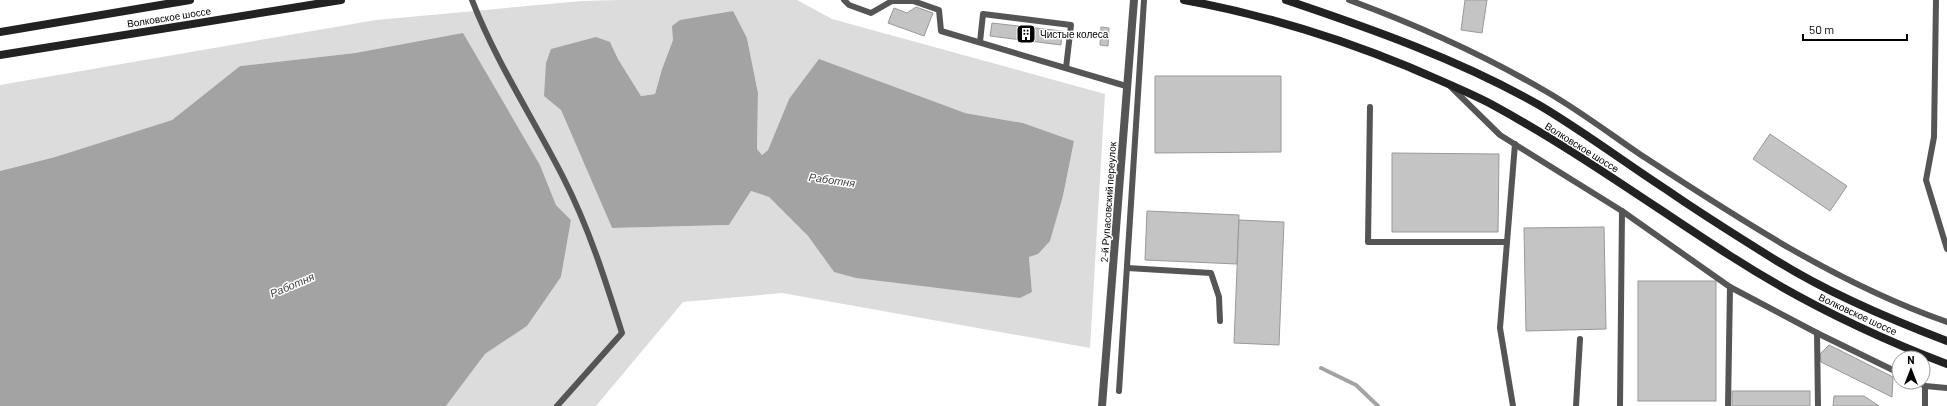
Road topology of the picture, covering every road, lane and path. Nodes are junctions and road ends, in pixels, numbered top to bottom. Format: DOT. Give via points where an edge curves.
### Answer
graph roads {
  1 [pos="190,0"];
  2 [pos="341,0"];
  3 [pos="472,0"];
  4 [pos="844,0"];
  5 [pos="1134,0"];
  6 [pos="1144,0"];
  7 [pos="1184,0"];
  8 [pos="1286,0"];
  9 [pos="1349,0"];
  10 [pos="1936,0"];
  11 [pos="0,32"];
  12 [pos="980,42"];
  13 [pos="0,55"];
  14 [pos="1066,68"];
  15 [pos="1446,83"];
  16 [pos="1126,86"];
  17 [pos="1370,107"];
  18 [pos="1515,144"];
  19 [pos="1622,211"];
  20 [pos="1507,242"];
  21 [pos="1947,249"];
  22 [pos="1126,268"];
  23 [pos="1730,287"];
  24 [pos="1220,321"];
  25 [pos="1947,322"];
  26 [pos="1817,333"];
  27 [pos="1580,339"];
  28 [pos="1947,341"];
  29 [pos="1947,364"];
  30 [pos="1891,369"];
  31 [pos="1931,387"];
  32 [pos="1947,388"];
  33 [pos="1925,390"];
  34 [pos="1119,391"];
  35 [pos="557,406"];
  36 [pos="1102,406"];
  37 [pos="1513,406"];
  38 [pos="1576,406"];
  39 [pos="1620,406"];
  40 [pos="1728,406"];
  41 [pos="1818,406"];
  42 [pos="1925,406"];
  1 -- 11 [label="main road, Волковское шоссе"];
  2 -- 13 [label="main road, Волковское шоссе"];
  3 -- 35 [label="lane" via="482,27 564,178 597,251 622,333"];
  4 -- 12 [label="lane" via="849,5 871,13 892,1 913,1 939,10 941,31"];
  5 -- 16 [label="street, 2-й Рупасовский переулок"];
  6 -- 22 [label="lane"];
  7 -- 15 [label="main road, Волковское шоссе" via="1255,15 1320,34 1380,55"];
  8 -- 28 [label="main road, Волковское шоссе" via="1355,23 1468,69 1539,105 1779,262 1881,315"];
  9 -- 25 [label="lane" via="1401,19 1505,67 1550,93 1732,214 1804,258 1870,291"];
  10 -- 21 [label="lane" via="1934,137 1926,180"];
  12 -- 14 [label="lane"];
  12 -- 14 [label="lane" via="983,14 1071,25"];
  14 -- 16 [label="lane"];
  15 -- 18 [label="lane" via="1500,135"];
  15 -- 29 [label="main road, Волковское шоссе" via="1489,103 1572,150 1731,256 1813,304"];
  16 -- 36 [label="street, 2-й Рупасовский переулок"];
  17 -- 20 [label="lane" via="1368,242"];
  18 -- 19 [label="lane"];
  18 -- 20 [label="lane"];
  19 -- 23 [label="lane"];
  19 -- 39 [label="lane"];
  20 -- 37 [label="lane" via="1500,328"];
  22 -- 24 [label="lane" via="1211,274 1219,297"];
  22 -- 34 [label="lane"];
  23 -- 26 [label="lane"];
  23 -- 40 [label="lane"];
  26 -- 30 [label="lane"];
  26 -- 41 [label="lane"];
  27 -- 38 [label="lane"];
  31 -- 32 [label="lane"];
  33 -- 42 [label="lane"];
}
